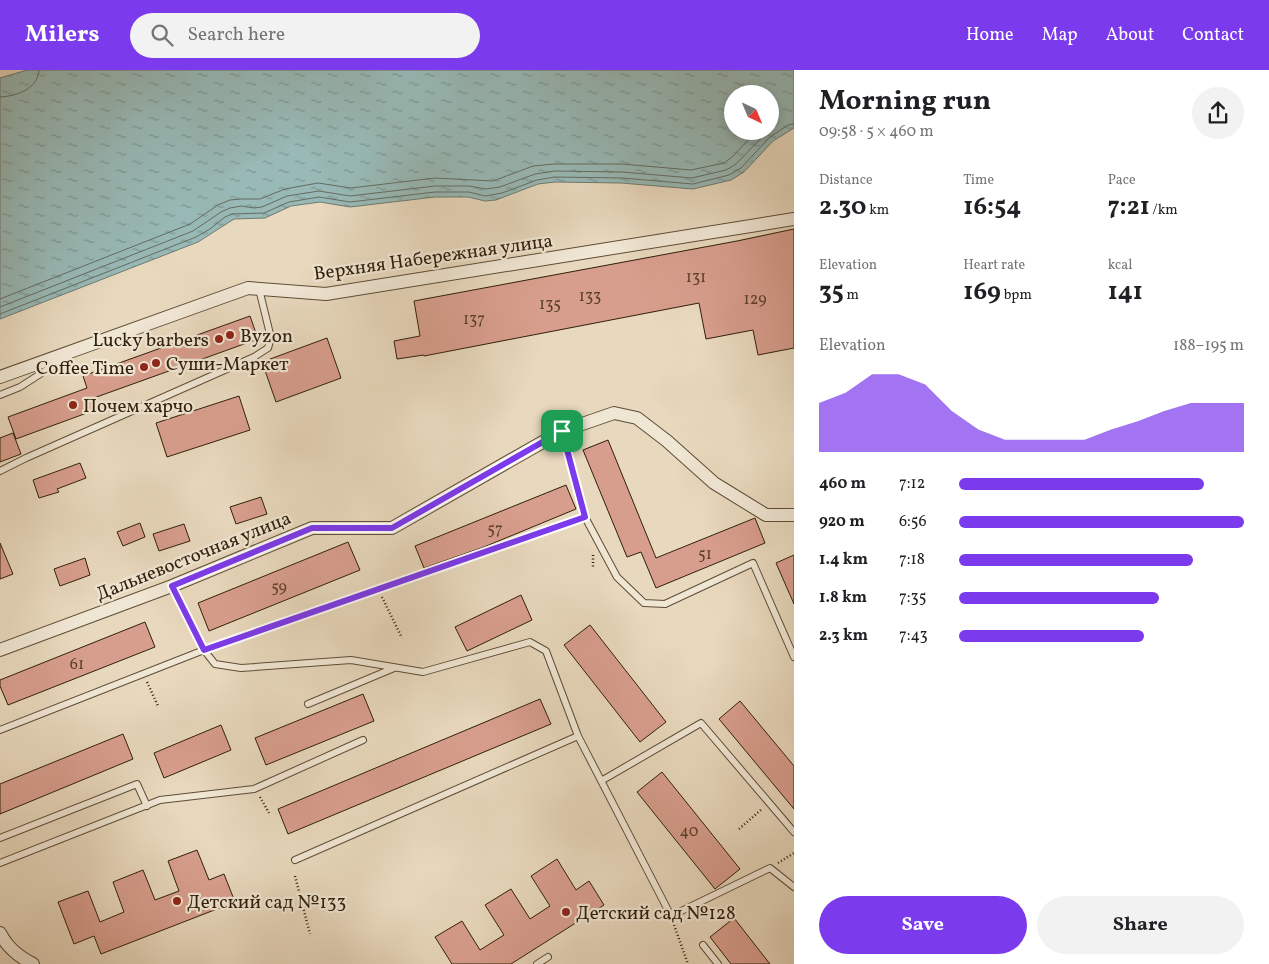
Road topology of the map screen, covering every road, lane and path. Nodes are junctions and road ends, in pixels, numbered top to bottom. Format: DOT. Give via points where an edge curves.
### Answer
graph roads {
  1 [pos="794,219"];
  2 [pos="259,289"];
  3 [pos="78,350"];
  4 [pos="0,377"];
  5 [pos="0,395"];
  6 [pos="562,431"];
  7 [pos="0,471"];
  8 [pos="794,515"];
  9 [pos="585,517"];
  10 [pos="593,551"];
  11 [pos="594,568"];
  12 [pos="172,586"];
  13 [pos="378,589"];
  14 [pos="402,638"];
  15 [pos="0,650"];
  16 [pos="204,650"];
  17 [pos="794,656"];
  18 [pos="395,668"];
  19 [pos="143,674"];
  20 [pos="308,704"];
  21 [pos="158,706"];
  22 [pos="0,730"];
  23 [pos="578,736"];
  24 [pos="363,740"];
  25 [pos="602,781"];
  26 [pos="254,789"];
  27 [pos="769,803"];
  28 [pos="147,806"];
  29 [pos="269,813"];
  30 [pos="739,829"];
  31 [pos="794,832"];
  32 [pos="0,838"];
  33 [pos="794,852"];
  34 [pos="295,860"];
  35 [pos="0,863"];
  36 [pos="770,868"];
  37 [pos="295,876"];
  38 [pos="794,887"];
  39 [pos="671,916"];
  40 [pos="0,933"];
  41 [pos="310,934"];
  42 [pos="703,945"];
  43 [pos="548,957"];
  44 [pos="33,964"];
  45 [pos="536,964"];
  46 [pos="688,964"];
  47 [pos="718,964"];
  1 -- 2 [label="street, Верхняя Набережная улица" via="326,294"];
  2 -- 3 [label="street, Верхняя Набережная улица" via="248,288"];
  2 -- 7 [label="lane" via="271,338 268,348"];
  3 -- 4 [label="street, Верхняя Набережная улица"];
  3 -- 5 [label="lane" via="20,387"];
  6 -- 8 [label="street, Дальневосточная улица" via="614,413 637,418 714,483 766,515"];
  6 -- 9 [label="lane"];
  6 -- 12 [label="street, Дальневосточная улица" via="392,528 312,528"];
  9 -- 13 [label="lane"];
  9 -- 17 [label="lane" via="618,577 644,603 665,604 753,563"];
  10 -- 11 [label="path"];
  12 -- 15 [label="street, Дальневосточная улица"];
  12 -- 16 [label="lane"];
  13 -- 14 [label="path"];
  13 -- 16 [label="lane"];
  16 -- 18 [label="lane" via="215,664 241,668 351,660"];
  16 -- 19 [label="lane"];
  18 -- 20 [label="lane"];
  18 -- 23 [label="lane" via="423,672 530,642 546,651"];
  19 -- 21 [label="path"];
  19 -- 22 [label="lane"];
  23 -- 25 [label="lane"];
  23 -- 34 [label="lane"];
  24 -- 26 [label="lane"];
  25 -- 27 [label="lane" via="701,723"];
  25 -- 39 [label="lane"];
  26 -- 28 [label="lane" via="160,800"];
  26 -- 29 [label="path"];
  27 -- 30 [label="path"];
  27 -- 31 [label="lane"];
  28 -- 32 [label="lane" via="137,784"];
  28 -- 35 [label="lane"];
  33 -- 36 [label="path"];
  36 -- 38 [label="lane"];
  36 -- 39 [label="lane"];
  37 -- 41 [label="path"];
  39 -- 46 [label="path"];
  40 -- 44 [label="street" via="19,956"];
  42 -- 47 [label="lane"];
  43 -- 45 [label="lane"];
}
